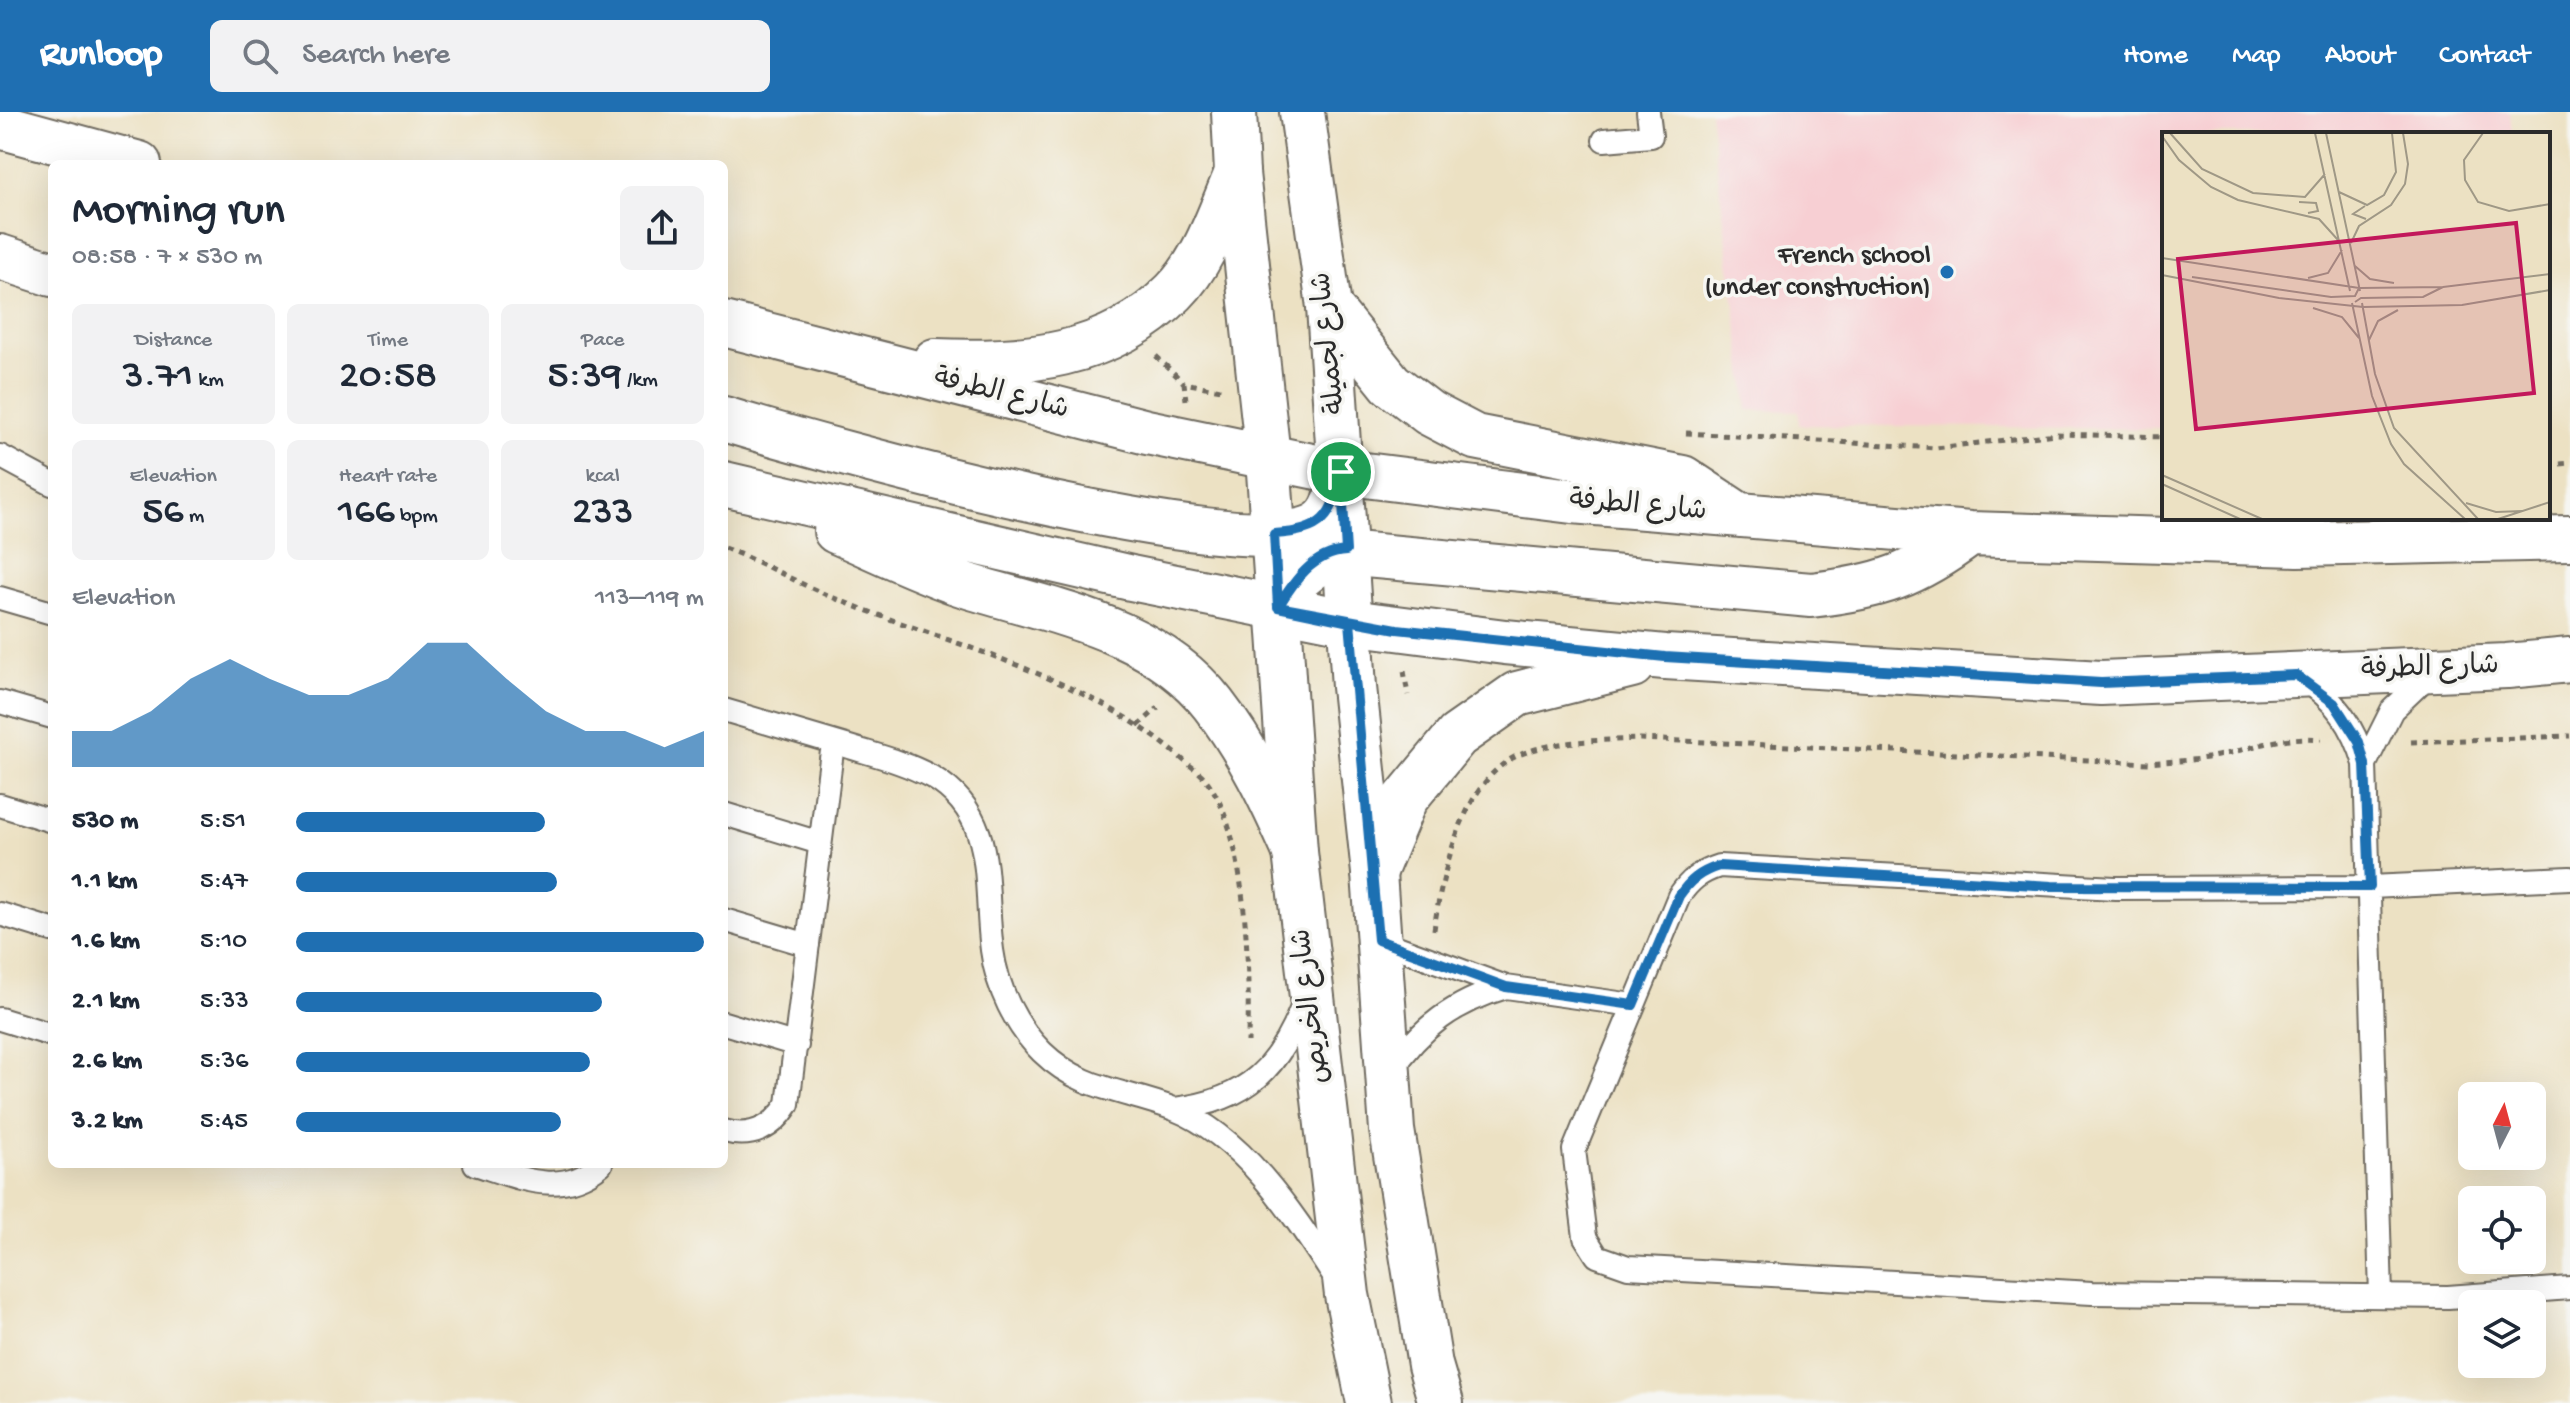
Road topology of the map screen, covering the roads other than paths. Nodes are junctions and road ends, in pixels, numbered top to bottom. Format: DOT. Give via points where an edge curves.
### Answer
graph roads {
  1 [pos="1234,112"];
  2 [pos="1302,112"];
  3 [pos="1648,112"];
  4 [pos="0,126"];
  5 [pos="1604,140"];
  6 [pos="124,160"];
  7 [pos="1237,173"];
  8 [pos="2,258"];
  9 [pos="48,259"];
  10 [pos="48,273"];
  11 [pos="1329,307"];
  12 [pos="728,325"];
  13 [pos="820,350"];
  14 [pos="728,420"];
  15 [pos="0,456"];
  16 [pos="1268,457"];
  17 [pos="1341,472"];
  18 [pos="48,482"];
  19 [pos="728,485"];
  20 [pos="728,485"];
  21 [pos="1741,516"];
  22 [pos="1274,534"];
  23 [pos="1970,534"];
  24 [pos="2570,538"];
  25 [pos="1346,551"];
  26 [pos="0,598"];
  27 [pos="1278,607"];
  28 [pos="48,612"];
  29 [pos="1350,622"];
  30 [pos="1665,657"];
  31 [pos="2570,660"];
  32 [pos="2437,669"];
  33 [pos="2296,675"];
  34 [pos="0,702"];
  35 [pos="728,711"];
  36 [pos="48,716"];
  37 [pos="2366,742"];
  38 [pos="833,743"];
  39 [pos="0,805"];
  40 [pos="728,815"];
  41 [pos="48,820"];
  42 [pos="820,843"];
  43 [pos="1295,852"];
  44 [pos="1374,873"];
  45 [pos="2570,878"];
  46 [pos="2370,887"];
  47 [pos="0,914"];
  48 [pos="728,921"];
  49 [pos="48,929"];
  50 [pos="1378,940"];
  51 [pos="808,945"];
  52 [pos="1309,987"];
  53 [pos="1506,987"];
  54 [pos="1633,1005"];
  55 [pos="0,1019"];
  56 [pos="728,1024"];
  57 [pos="48,1034"];
  58 [pos="797,1045"];
  59 [pos="1388,1077"];
  60 [pos="1175,1109"];
  61 [pos="728,1131"];
  62 [pos="489,1168"];
  63 [pos="595,1168"];
  64 [pos="2570,1288"];
  65 [pos="1347,1295"];
  66 [pos="2381,1296"];
  67 [pos="1435,1384"];
  68 [pos="1364,1385"];
  1 -- 7 [label="main road"];
  2 -- 11 [label="main road, شارع لجميلة"];
  3 -- 5 [label="lane" via="1651,136"];
  4 -- 6 [label="main road"];
  7 -- 13 [label="main road" via="1207,242 1175,291 1114,338 1022,362 889,359"];
  7 -- 16 [label="main road"];
  8 -- 9 [label="main road"];
  8 -- 10 [label="main road"];
  11 -- 17 [label="main road, شارع لجميلة"];
  11 -- 21 [label="main road" via="1391,384 1429,413 1475,437 1683,478"];
  12 -- 13 [label="main road, شارع الطرفة"];
  13 -- 16 [label="main road, شارع الطرفة"];
  14 -- 22 [label="main road" via="1061,506 1160,524"];
  15 -- 18 [label="lane"];
  16 -- 17 [label="main road, شارع الطرفة"];
  16 -- 22 [label="main road"];
  17 -- 21 [label="main road, شارع الطرفة"];
  17 -- 22 [label="main road" via="1335,506 1319,524 1298,533"];
  17 -- 25 [label="main road, شارع لجميلة"];
  19 -- 27 [label="main road, شارع الطرفة"];
  20 -- 43 [label="main road" via="962,584 1071,613 1150,648 1212,702 1260,775"];
  21 -- 23 [label="main road, شارع الطرفة"];
  22 -- 27 [label="main road"];
  23 -- 24 [label="main road, شارع الطرفة" via="2298,544"];
  23 -- 25 [label="main road" via="1910,573 1868,589 1811,595"];
  25 -- 27 [label="main road" via="1332,552 1311,565"];
  25 -- 29 [label="main road, شارع لجميلة"];
  26 -- 28 [label="lane"];
  27 -- 29 [label="main road, شارع الطرفة"];
  27 -- 43 [label="main road, شارع الخريص"];
  29 -- 30 [label="main road, شارع الطرفة"];
  29 -- 44 [label="main road"];
  30 -- 33 [label="main road, شارع الطرفة" via="2101,683"];
  30 -- 44 [label="main road" via="1517,694 1457,736 1405,799"];
  31 -- 32 [label="main road, شارع الطرفة"];
  32 -- 33 [label="main road, شارع الطرفة"];
  32 -- 37 [label="lane"];
  33 -- 37 [label="lane" via="2334,703"];
  34 -- 36 [label="lane"];
  35 -- 38 [label="lane"];
  37 -- 46 [label="lane"];
  38 -- 42 [label="lane"];
  38 -- 60 [label="lane" via="921,772 965,805 987,859 998,978 1009,1006 1042,1052 1091,1085"];
  39 -- 41 [label="lane"];
  40 -- 42 [label="lane"];
  42 -- 51 [label="lane"];
  43 -- 52 [label="main road, شارع الخريص"];
  44 -- 50 [label="main road"];
  45 -- 46 [label="lane"];
  46 -- 54 [label="lane" via="2052,886 1719,866 1688,882 1679,896"];
  46 -- 66 [label="lane"];
  47 -- 49 [label="lane"];
  48 -- 51 [label="lane"];
  50 -- 53 [label="lane"];
  50 -- 59 [label="main road"];
  51 -- 58 [label="lane"];
  52 -- 60 [label="lane" via="1282,1051 1247,1087 1224,1099"];
  52 -- 65 [label="main road, شارع الخريص"];
  53 -- 54 [label="lane"];
  53 -- 59 [label="lane" via="1449,1010 1404,1052"];
  54 -- 66 [label="lane" via="1574,1150 1585,1237 1606,1262 2092,1293"];
  55 -- 57 [label="lane"];
  56 -- 58 [label="lane"];
  58 -- 61 [label="lane" via="791,1089 780,1117 753,1134"];
  59 -- 67 [label="main road" via="1392,1130"];
  60 -- 65 [label="lane" via="1257,1171"];
  62 -- 63 [label="lane" via="548,1185 577,1180"];
  64 -- 66 [label="lane" via="2488,1296"];
  65 -- 68 [label="main road, شارع الخريص"];
}
